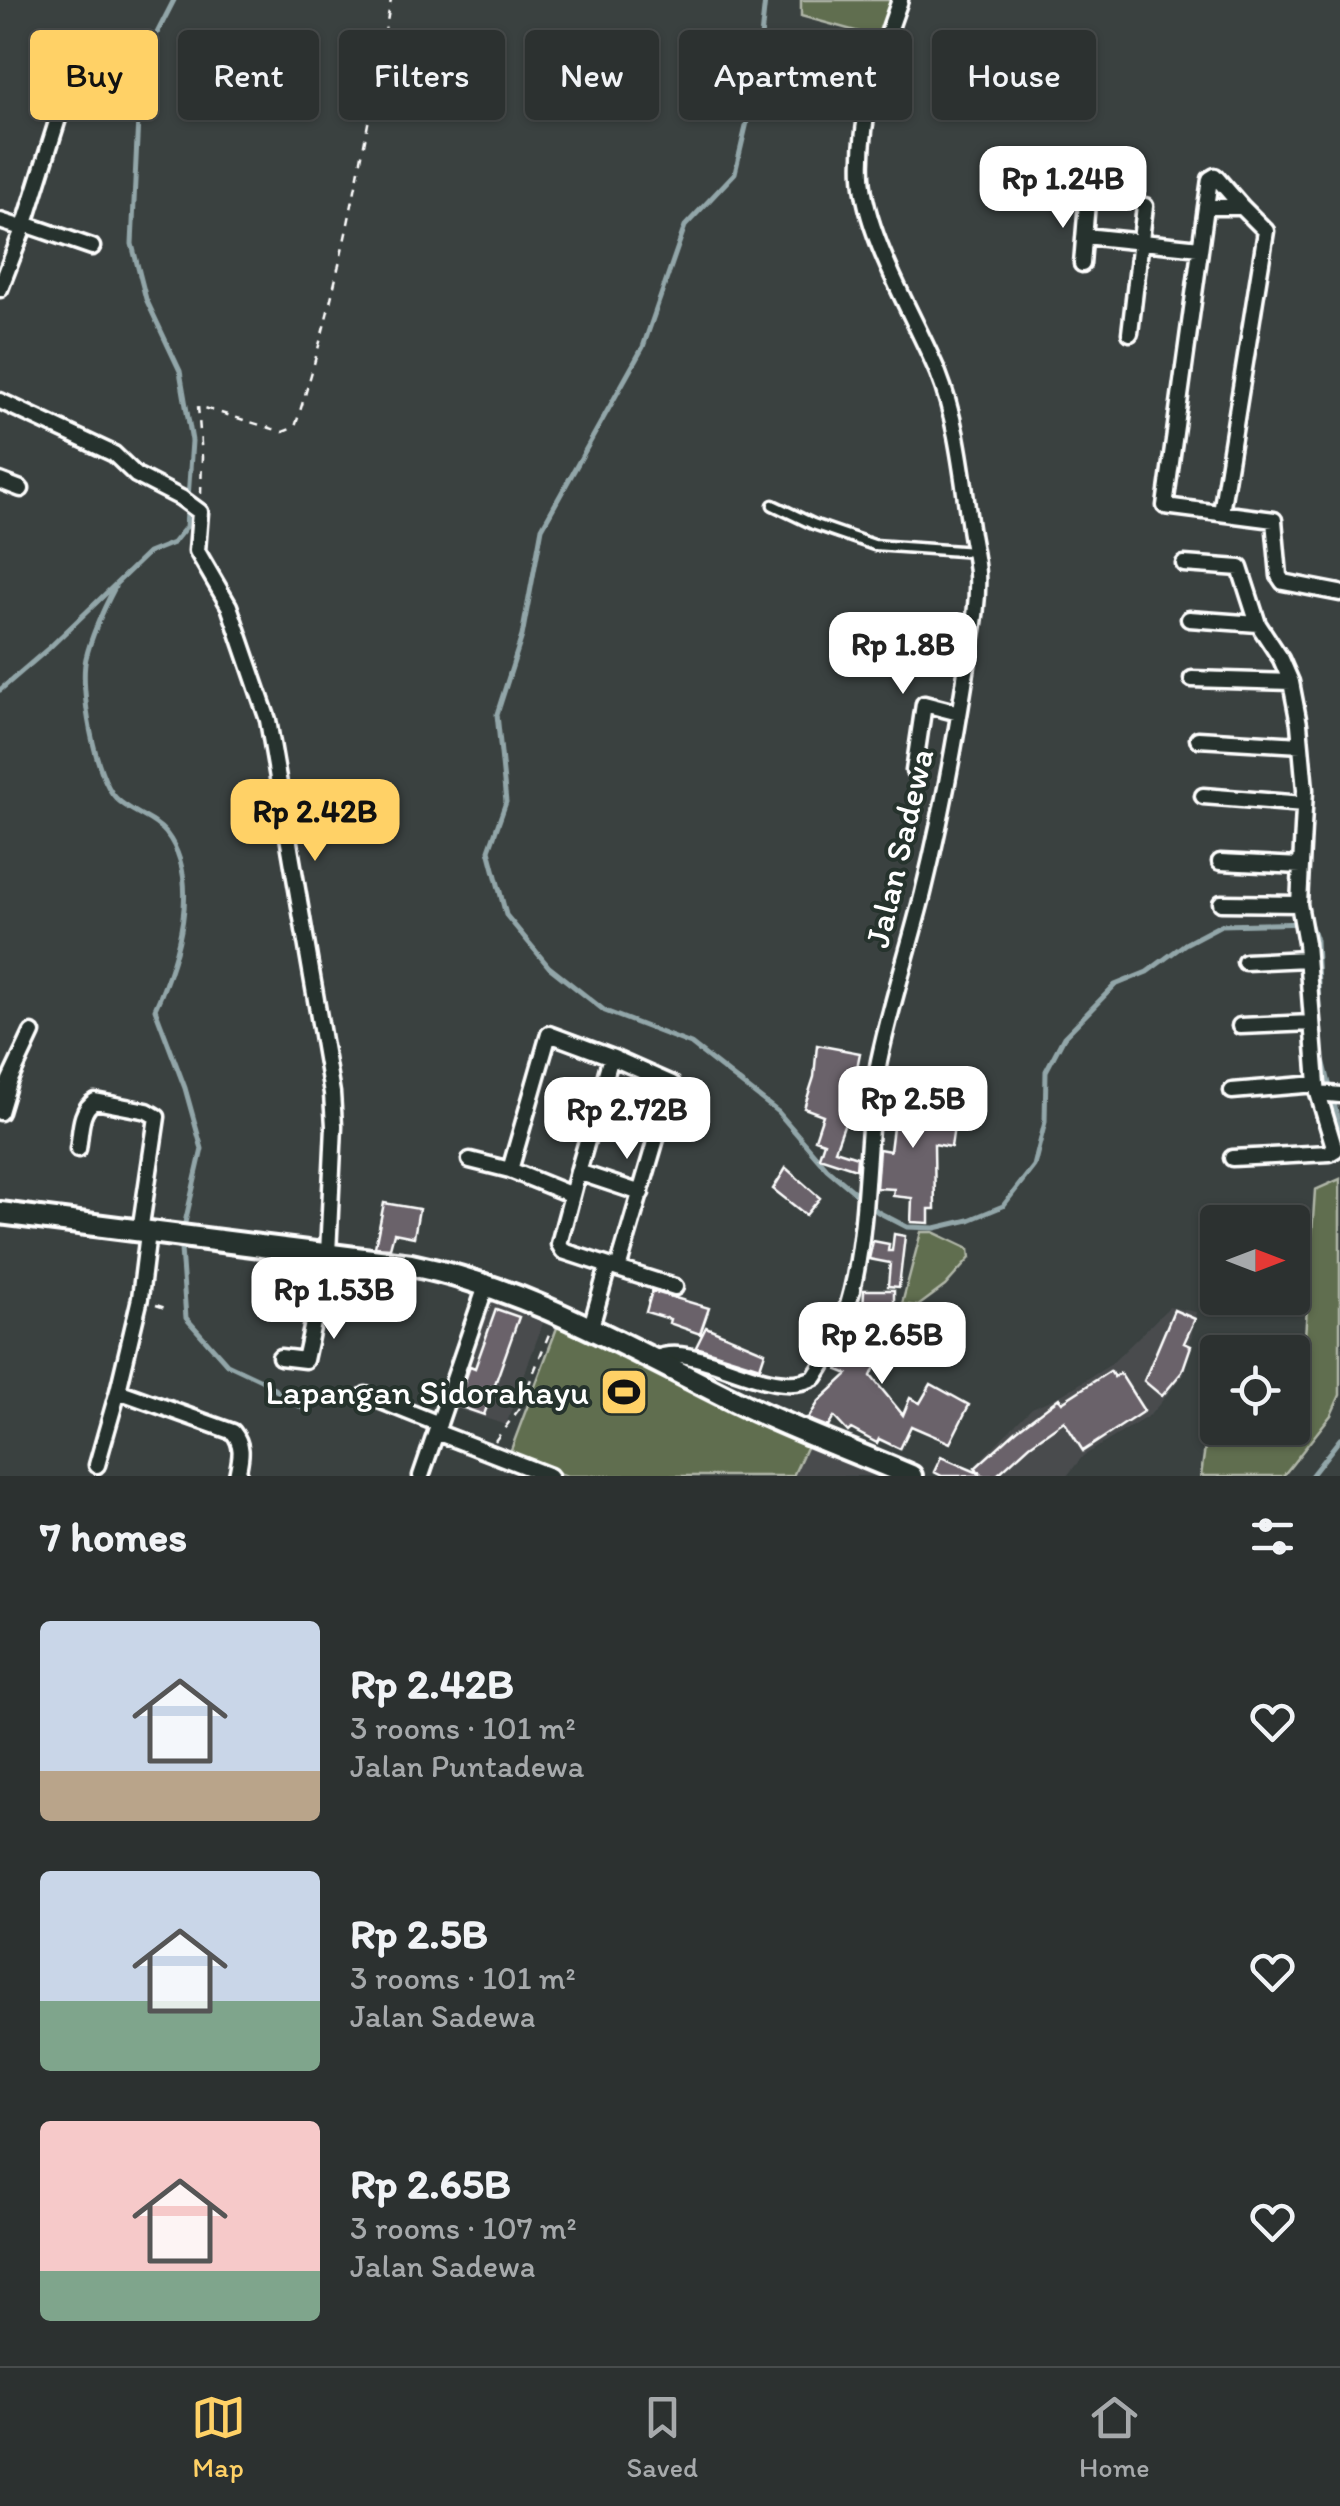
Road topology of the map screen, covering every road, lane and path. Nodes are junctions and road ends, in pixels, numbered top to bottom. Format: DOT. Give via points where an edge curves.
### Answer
graph roads {
  1 [pos="390,0"];
  2 [pos="900,0"];
  3 [pos="57,120"];
  4 [pos="1087,202"];
  5 [pos="1145,206"];
  6 [pos="1206,207"];
  7 [pos="1242,207"];
  8 [pos="0,221"];
  9 [pos="24,226"];
  10 [pos="1085,236"];
  11 [pos="1142,242"];
  12 [pos="92,247"];
  13 [pos="1200,248"];
  14 [pos="1082,264"];
  15 [pos="0,288"];
  16 [pos="1130,333"];
  17 [pos="0,401"];
  18 [pos="0,481"];
  19 [pos="20,489"];
  20 [pos="774,505"];
  21 [pos="198,509"];
  22 [pos="1221,513"];
  23 [pos="974,552"];
  24 [pos="1184,564"];
  25 [pos="1340,593"];
  26 [pos="1189,619"];
  27 [pos="1258,624"];
  28 [pos="1192,679"];
  29 [pos="1291,682"];
  30 [pos="960,713"];
  31 [pos="1198,739"];
  32 [pos="1301,745"];
  33 [pos="914,771"];
  34 [pos="1204,796"];
  35 [pos="1304,804"];
  36 [pos="1220,862"];
  37 [pos="1301,866"];
  38 [pos="1221,903"];
  39 [pos="1300,908"];
  40 [pos="1308,960"];
  41 [pos="1245,962"];
  42 [pos="1312,1023"];
  43 [pos="1240,1026"];
  44 [pos="32,1033"];
  45 [pos="611,1057"];
  46 [pos="1232,1091"];
  47 [pos="1325,1091"];
  48 [pos="0,1112"];
  49 [pos="78,1150"];
  50 [pos="1232,1158"];
  51 [pos="470,1160"];
  52 [pos="510,1170"];
  53 [pos="578,1172"];
  54 [pos="640,1193"];
  55 [pos="572,1195"];
  56 [pos="0,1213"];
  57 [pos="144,1233"];
  58 [pos="328,1254"];
  59 [pos="613,1267"];
  60 [pos="486,1283"];
  61 [pos="675,1287"];
  62 [pos="140,1300"];
  63 [pos="172,1310"];
  64 [pos="557,1313"];
  65 [pos="591,1327"];
  66 [pos="280,1357"];
  67 [pos="655,1358"];
  68 [pos="118,1391"];
  69 [pos="366,1395"];
  70 [pos="438,1428"];
  71 [pos="484,1450"];
  72 [pos="97,1464"];
  73 [pos="237,1476"];
  74 [pos="421,1476"];
  75 [pos="550,1476"];
  76 [pos="912,1476"];
  1 -- 21 [label="path" via="352,214 295,427 283,432 198,406"];
  2 -- 23 [label="street, Jalan Sadewa" via="870,103 862,180 874,226 951,412"];
  3 -- 9 [label="street"];
  4 -- 10 [label="street"];
  5 -- 11 [label="street"];
  6 -- 7 [label="street"];
  6 -- 7 [label="street" via="1215,176"];
  6 -- 13 [label="street"];
  7 -- 22 [label="street" via="1266,231"];
  8 -- 9 [label="street"];
  9 -- 12 [label="street"];
  9 -- 15 [label="street"];
  10 -- 11 [label="street"];
  10 -- 14 [label="street"];
  11 -- 13 [label="street"];
  11 -- 16 [label="street"];
  13 -- 22 [label="street" via="1164,497 1165,506"];
  17 -- 21 [label="street" via="114,454 136,475"];
  18 -- 19 [label="street"];
  20 -- 23 [label="lane" via="874,545"];
  21 -- 58 [label="street" via="197,550 229,606 268,720 314,973 334,1126"];
  22 -- 25 [label="street" via="1274,520 1282,582"];
  23 -- 30 [label="street, Jalan Sadewa" via="976,604"];
  24 -- 27 [label="street" via="1240,568"];
  26 -- 27 [label="street"];
  27 -- 29 [label="street"];
  28 -- 29 [label="street"];
  29 -- 32 [label="street"];
  30 -- 33 [label="street" via="924,704"];
  30 -- 67 [label="street, Jalan Sadewa" via="879,1063 865,1215 850,1294 823,1365 808,1381 770,1380 676,1352"];
  31 -- 32 [label="street"];
  32 -- 35 [label="street"];
  34 -- 35 [label="street"];
  35 -- 37 [label="street"];
  36 -- 37 [label="street"];
  37 -- 39 [label="street"];
  38 -- 39 [label="street"];
  39 -- 40 [label="street"];
  40 -- 41 [label="street"];
  40 -- 42 [label="street"];
  42 -- 43 [label="street"];
  42 -- 47 [label="street"];
  44 -- 48 [label="street"];
  45 -- 52 [label="street" via="549,1034"];
  45 -- 53 [label="street"];
  45 -- 54 [label="street" via="672,1084"];
  46 -- 47 [label="street"];
  47 -- 50 [label="street" via="1335,1150"];
  49 -- 57 [label="street" via="83,1116 95,1101 157,1117"];
  51 -- 52 [label="street"];
  52 -- 55 [label="street"];
  53 -- 54 [label="street"];
  53 -- 55 [label="street"];
  54 -- 59 [label="street"];
  55 -- 59 [label="street" via="559,1244"];
  56 -- 57 [label="main road"];
  57 -- 58 [label="main road"];
  57 -- 62 [label="street"];
  58 -- 60 [label="main road"];
  58 -- 66 [label="street" via="308,1355 301,1362"];
  59 -- 61 [label="street"];
  59 -- 65 [label="street"];
  60 -- 64 [label="main road"];
  60 -- 70 [label="street"];
  62 -- 63 [label="path"];
  62 -- 68 [label="street"];
  64 -- 65 [label="main road"];
  64 -- 71 [label="path" via="519,1409"];
  65 -- 67 [label="main road"];
  67 -- 76 [label="main road" via="738,1402"];
  68 -- 72 [label="street"];
  68 -- 73 [label="street" via="233,1432 242,1452"];
  69 -- 70 [label="street"];
  70 -- 71 [label="street"];
  70 -- 74 [label="street"];
  71 -- 75 [label="street"];
}
